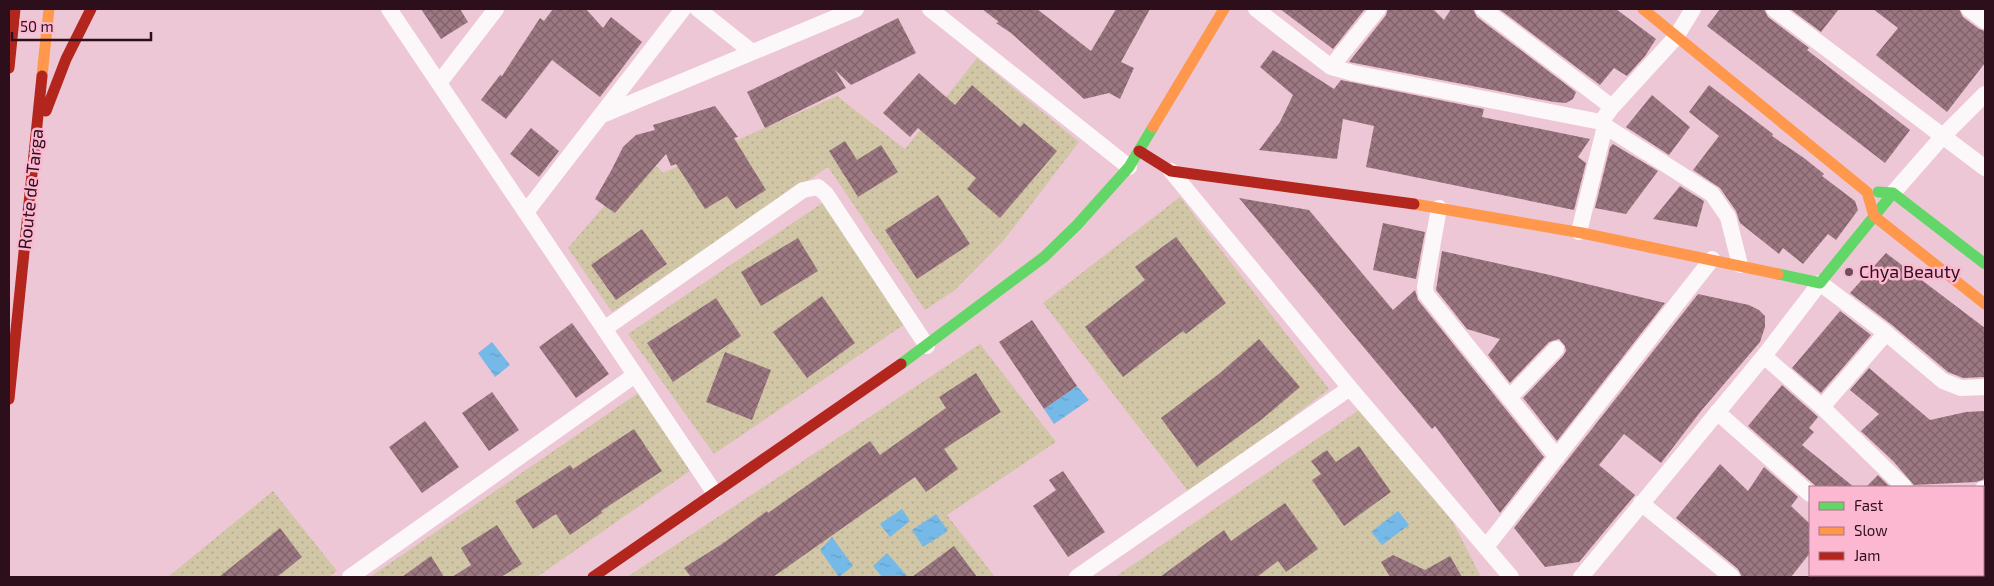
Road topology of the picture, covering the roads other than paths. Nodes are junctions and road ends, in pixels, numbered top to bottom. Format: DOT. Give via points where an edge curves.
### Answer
graph roads {
  1 [pos="15,9"];
  2 [pos="50,9"];
  3 [pos="91,9"];
  4 [pos="389,9"];
  5 [pos="496,9"];
  6 [pos="683,9"];
  7 [pos="698,9"];
  8 [pos="856,9"];
  9 [pos="930,9"];
  10 [pos="1224,9"];
  11 [pos="1256,9"];
  12 [pos="1378,9"];
  13 [pos="1483,9"];
  14 [pos="1642,9"];
  15 [pos="1693,9"];
  16 [pos="1774,9"];
  17 [pos="1969,9"];
  18 [pos="1985,21"];
  19 [pos="1676,37"];
  20 [pos="752,52"];
  21 [pos="1331,67"];
  22 [pos="9,68"];
  23 [pos="439,83"];
  24 [pos="1985,94"];
  25 [pos="1612,107"];
  26 [pos="602,115"];
  27 [pos="1603,124"];
  28 [pos="37,133"];
  29 [pos="1943,136"];
  30 [pos="1139,151"];
  31 [pos="1129,167"];
  32 [pos="1985,168"];
  33 [pos="1172,171"];
  34 [pos="1867,192"];
  35 [pos="1893,193"];
  36 [pos="1439,208"];
  37 [pos="526,212"];
  38 [pos="1874,216"];
  39 [pos="1579,232"];
  40 [pos="1712,259"];
  41 [pos="1740,264"];
  42 [pos="1985,264"];
  43 [pos="1820,283"];
  44 [pos="1985,304"];
  45 [pos="604,329"];
  46 [pos="1886,333"];
  47 [pos="926,346"];
  48 [pos="1556,349"];
  49 [pos="1764,356"];
  50 [pos="635,375"];
  51 [pos="1985,387"];
  52 [pos="1350,388"];
  53 [pos="9,398"];
  54 [pos="1509,398"];
  55 [pos="1822,407"];
  56 [pos="1717,412"];
  57 [pos="1557,457"];
  58 [pos="1903,486"];
  59 [pos="714,492"];
  60 [pos="1809,493"];
  61 [pos="1641,503"];
  62 [pos="1486,547"];
  63 [pos="1585,576"];
  64 [pos="350,577"];
  65 [pos="593,577"];
  66 [pos="1077,577"];
  67 [pos="1511,577"];
  68 [pos="1732,577"];
  1 -- 22 [label="street"];
  2 -- 28 [label="street, Route de Targa"];
  3 -- 28 [label="street" via="66,60"];
  4 -- 23 [label="street"];
  5 -- 23 [label="street"];
  6 -- 26 [label="street"];
  7 -- 20 [label="street"];
  8 -- 20 [label="street"];
  9 -- 31 [label="street"];
  10 -- 30 [label="street"];
  11 -- 21 [label="street"];
  12 -- 21 [label="street"];
  13 -- 25 [label="street"];
  14 -- 19 [label="street"];
  15 -- 19 [label="street"];
  16 -- 29 [label="street"];
  17 -- 18 [label="street"];
  19 -- 25 [label="street"];
  19 -- 34 [label="street"];
  20 -- 26 [label="street"];
  21 -- 27 [label="street"];
  23 -- 37 [label="street"];
  24 -- 29 [label="street"];
  25 -- 27 [label="street"];
  26 -- 37 [label="street"];
  27 -- 39 [label="street"];
  27 -- 41 [label="street" via="1712,194 1728,217"];
  28 -- 53 [label="street, Route de Targa"];
  29 -- 32 [label="street"];
  29 -- 35 [label="street"];
  30 -- 31 [label="street"];
  30 -- 33 [label="street"];
  31 -- 47 [label="street" via="1044,257"];
  33 -- 36 [label="street"];
  33 -- 52 [label="street"];
  34 -- 35 [label="street"];
  34 -- 38 [label="street"];
  35 -- 38 [label="street"];
  35 -- 42 [label="street"];
  36 -- 39 [label="street"];
  36 -- 54 [label="street" via="1426,294"];
  37 -- 45 [label="street"];
  38 -- 43 [label="street"];
  38 -- 44 [label="street"];
  39 -- 40 [label="street"];
  40 -- 41 [label="street"];
  40 -- 57 [label="street"];
  41 -- 43 [label="street"];
  43 -- 46 [label="street"];
  43 -- 49 [label="street"];
  45 -- 47 [label="street" via="803,190 818,187 826,194"];
  45 -- 50 [label="street"];
  46 -- 51 [label="street" via="1943,381 1961,388"];
  46 -- 55 [label="street"];
  47 -- 59 [label="street"];
  48 -- 54 [label="street"];
  49 -- 55 [label="street"];
  49 -- 56 [label="street"];
  50 -- 59 [label="street"];
  50 -- 64 [label="street"];
  52 -- 62 [label="street"];
  52 -- 66 [label="street"];
  54 -- 57 [label="street"];
  55 -- 58 [label="street"];
  56 -- 60 [label="street"];
  56 -- 61 [label="street"];
  57 -- 62 [label="street"];
  59 -- 65 [label="street"];
  61 -- 63 [label="street"];
  61 -- 68 [label="street"];
  62 -- 67 [label="street"];
}
